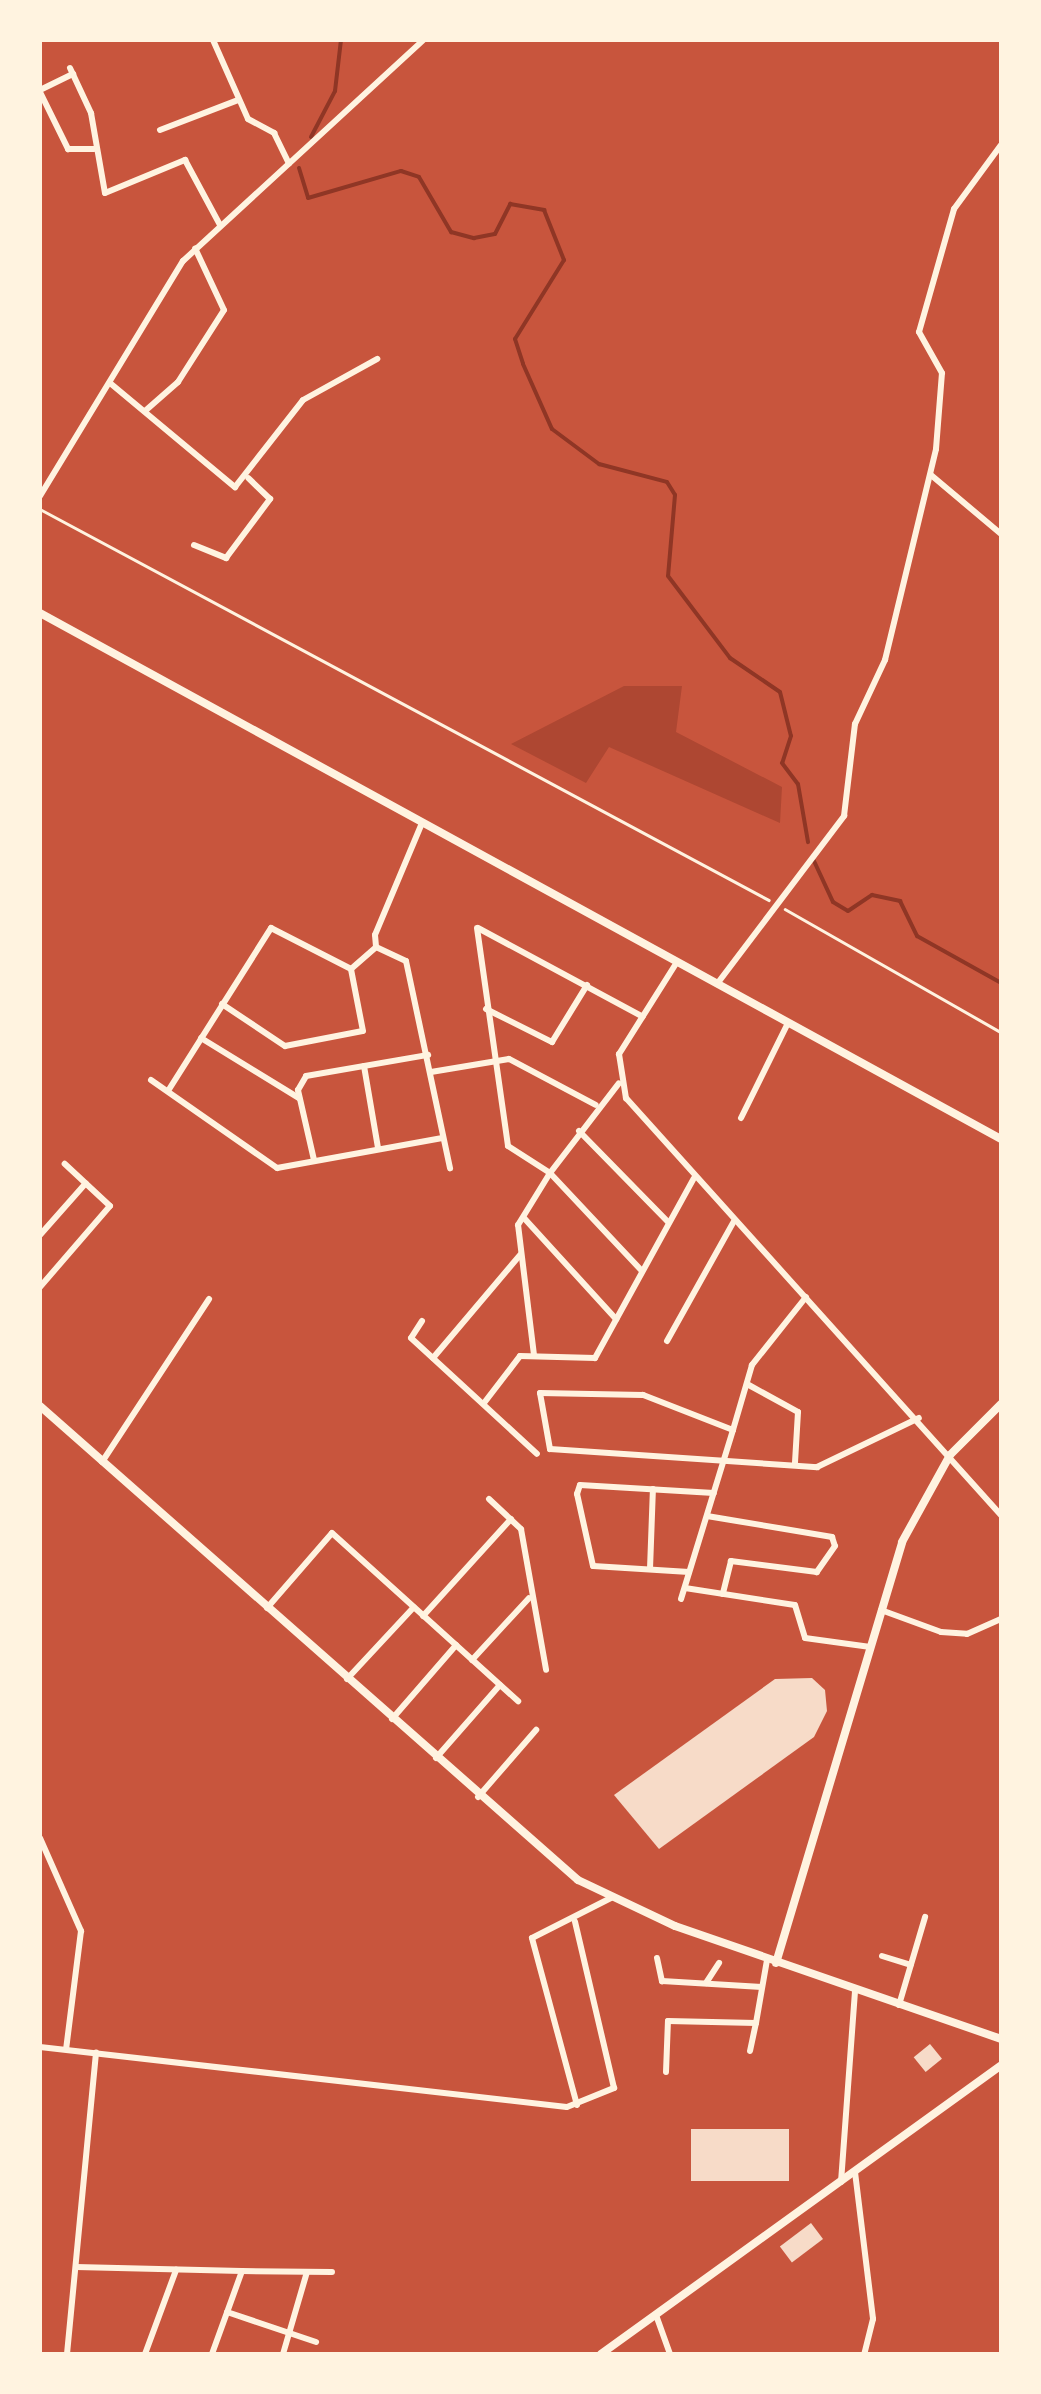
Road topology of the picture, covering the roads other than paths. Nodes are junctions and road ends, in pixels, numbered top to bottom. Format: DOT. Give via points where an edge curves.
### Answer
graph roads {
  1 [pos="213,40"];
  2 [pos="423,40"];
  3 [pos="40,91"];
  4 [pos="238,100"];
  5 [pos="160,130"];
  6 [pos="1001,145"];
  7 [pos="94,149"];
  8 [pos="289,164"];
  9 [pos="220,225"];
  10 [pos="195,248"];
  11 [pos="377,359"];
  12 [pos="110,383"];
  13 [pos="145,411"];
  14 [pos="931,475"];
  15 [pos="248,478"];
  16 [pos="40,496"];
  17 [pos="1001,534"];
  18 [pos="194,545"];
  19 [pos="40,613"];
  20 [pos="422,823"];
  21 [pos="376,947"];
  22 [pos="677,962"];
  23 [pos="351,969"];
  24 [pos="716,984"];
  25 [pos="587,985"];
  26 [pos="222,1004"];
  27 [pos="486,1009"];
  28 [pos="643,1017"];
  29 [pos="788,1023"];
  30 [pos="201,1038"];
  31 [pos="428,1055"];
  32 [pos="494,1059"];
  33 [pos="364,1066"];
  34 [pos="430,1072"];
  35 [pos="150,1080"];
  36 [pos="619,1082"];
  37 [pos="168,1091"];
  38 [pos="299,1098"];
  39 [pos="596,1106"];
  40 [pos="741,1118"];
  41 [pos="579,1130"];
  42 [pos="442,1138"];
  43 [pos="1001,1138"];
  44 [pos="378,1148"];
  45 [pos="314,1160"];
  46 [pos="65,1164"];
  47 [pos="450,1168"];
  48 [pos="550,1173"];
  49 [pos="694,1178"];
  50 [pos="86,1183"];
  51 [pos="524,1218"];
  52 [pos="734,1221"];
  53 [pos="668,1222"];
  54 [pos="40,1235"];
  55 [pos="521,1254"];
  56 [pos="642,1272"];
  57 [pos="40,1287"];
  58 [pos="806,1297"];
  59 [pos="209,1299"];
  60 [pos="616,1318"];
  61 [pos="422,1321"];
  62 [pos="667,1341"];
  63 [pos="534,1356"];
  64 [pos="433,1358"];
  65 [pos="747,1384"];
  66 [pos="484,1404"];
  67 [pos="1001,1404"];
  68 [pos="41,1411"];
  69 [pos="919,1418"];
  70 [pos="733,1430"];
  71 [pos="538,1454"];
  72 [pos="950,1455"];
  73 [pos="727,1456"];
  74 [pos="102,1463"];
  75 [pos="795,1463"];
  76 [pos="652,1488"];
  77 [pos="714,1493"];
  78 [pos="489,1500"];
  79 [pos="1001,1515"];
  80 [pos="707,1516"];
  81 [pos="510,1519"];
  82 [pos="650,1569"];
  83 [pos="688,1572"];
  84 [pos="685,1588"];
  85 [pos="723,1594"];
  86 [pos="529,1597"];
  87 [pos="682,1599"];
  88 [pos="414,1607"];
  89 [pos="266,1609"];
  90 [pos="880,1609"];
  91 [pos="424,1616"];
  92 [pos="1001,1619"];
  93 [pos="456,1645"];
  94 [pos="870,1647"];
  95 [pos="472,1660"];
  96 [pos="546,1670"];
  97 [pos="346,1680"];
  98 [pos="500,1685"];
  99 [pos="518,1702"];
  100 [pos="391,1720"];
  101 [pos="536,1730"];
  102 [pos="435,1759"];
  103 [pos="478,1797"];
  104 [pos="40,1838"];
  105 [pos="611,1898"];
  106 [pos="925,1917"];
  107 [pos="574,1922"];
  108 [pos="882,1956"];
  109 [pos="657,1958"];
  110 [pos="771,1961"];
  111 [pos="719,1963"];
  112 [pos="911,1964"];
  113 [pos="705,1984"];
  114 [pos="762,1987"];
  115 [pos="855,1991"];
  116 [pos="899,2005"];
  117 [pos="756,2023"];
  118 [pos="1001,2039"];
  119 [pos="40,2046"];
  120 [pos="66,2050"];
  121 [pos="750,2050"];
  122 [pos="96,2052"];
  123 [pos="1001,2066"];
  124 [pos="666,2072"];
  125 [pos="577,2105"];
  126 [pos="855,2172"];
  127 [pos="841,2182"];
  128 [pos="76,2267"];
  129 [pos="176,2270"];
  130 [pos="242,2271"];
  131 [pos="307,2272"];
  132 [pos="332,2272"];
  133 [pos="228,2312"];
  134 [pos="656,2315"];
  135 [pos="288,2334"];
  136 [pos="316,2342"];
  137 [pos="67,2354"];
  138 [pos="146,2354"];
  139 [pos="212,2354"];
  140 [pos="282,2354"];
  141 [pos="601,2354"];
  142 [pos="670,2354"];
  143 [pos="864,2354"];
  1 -- 4 [label="street"];
  2 -- 8 [label="street"];
  3 -- 7 [label="street" via="68,149"];
  3 -- 7 [label="street" via="71,71"];
  4 -- 5 [label="street"];
  4 -- 8 [label="street" via="248,119 274,133"];
  6 -- 14 [label="street" via="954,208 920,332 944,394"];
  7 -- 9 [label="street" via="109,195 190,162"];
  8 -- 9 [label="street"];
  9 -- 10 [label="street"];
  10 -- 12 [label="street"];
  10 -- 13 [label="street" via="224,310 178,382"];
  11 -- 15 [label="street" via="302,400"];
  12 -- 13 [label="street"];
  12 -- 16 [label="street"];
  13 -- 15 [label="street" via="231,486"];
  14 -- 17 [label="street"];
  14 -- 24 [label="street" via="885,660 854,724 844,816"];
  15 -- 18 [label="street" via="270,499 226,558"];
  19 -- 20 [label="street"];
  20 -- 21 [label="street"];
  20 -- 22 [label="street"];
  21 -- 23 [label="street"];
  21 -- 31 [label="street" via="406,961"];
  22 -- 24 [label="street"];
  22 -- 28 [label="street"];
  23 -- 26 [label="street" via="270,928"];
  23 -- 26 [label="street" via="362,1031 285,1046"];
  24 -- 29 [label="street"];
  25 -- 27 [label="street" via="552,1042"];
  25 -- 27 [label="street" via="476,928"];
  25 -- 28 [label="street"];
  26 -- 30 [label="street"];
  27 -- 32 [label="street"];
  28 -- 36 [label="street" via="619,1054"];
  29 -- 40 [label="street"];
  29 -- 43 [label="street"];
  30 -- 37 [label="street"];
  30 -- 38 [label="street"];
  31 -- 33 [label="street"];
  31 -- 34 [label="street"];
  32 -- 34 [label="street"];
  32 -- 39 [label="street"];
  32 -- 48 [label="street" via="508,1146"];
  33 -- 38 [label="street" via="306,1076"];
  33 -- 44 [label="street"];
  34 -- 42 [label="street"];
  35 -- 37 [label="street"];
  36 -- 39 [label="street"];
  36 -- 49 [label="street"];
  37 -- 45 [label="street" via="277,1168"];
  38 -- 45 [label="street"];
  39 -- 41 [label="street"];
  41 -- 48 [label="street"];
  41 -- 53 [label="street"];
  42 -- 44 [label="street"];
  42 -- 47 [label="street"];
  44 -- 45 [label="street"];
  46 -- 50 [label="street"];
  48 -- 51 [label="street"];
  48 -- 56 [label="street"];
  49 -- 52 [label="street"];
  49 -- 53 [label="street"];
  50 -- 54 [label="street"];
  50 -- 57 [label="street" via="108,1214"];
  51 -- 55 [label="street"];
  51 -- 60 [label="street"];
  52 -- 58 [label="street"];
  52 -- 62 [label="street"];
  53 -- 56 [label="street"];
  55 -- 63 [label="street"];
  55 -- 64 [label="street"];
  56 -- 60 [label="street"];
  58 -- 65 [label="street"];
  58 -- 69 [label="street"];
  59 -- 74 [label="street"];
  60 -- 63 [label="street" via="595,1358"];
  61 -- 64 [label="street" via="411,1338"];
  63 -- 66 [label="street" via="520,1356"];
  64 -- 66 [label="street"];
  65 -- 70 [label="street"];
  65 -- 75 [label="street" via="798,1412"];
  66 -- 71 [label="street"];
  67 -- 72 [label="street"];
  68 -- 74 [label="street"];
  69 -- 72 [label="street"];
  69 -- 75 [label="street" via="837,1462"];
  70 -- 73 [label="street"];
  70 -- 73 [label="street" via="643,1395 540,1393 550,1450"];
  72 -- 79 [label="street"];
  72 -- 90 [label="street" via="914,1514"];
  73 -- 75 [label="street"];
  73 -- 77 [label="street"];
  74 -- 89 [label="street"];
  76 -- 77 [label="street"];
  76 -- 82 [label="street"];
  76 -- 82 [label="street" via="580,1485 578,1494 593,1566"];
  77 -- 80 [label="street"];
  78 -- 81 [label="street"];
  80 -- 83 [label="street"];
  80 -- 85 [label="street" via="832,1537 835,1546 817,1572 731,1560"];
  81 -- 86 [label="street" via="521,1530"];
  81 -- 91 [label="street"];
  82 -- 83 [label="street"];
  83 -- 84 [label="street"];
  84 -- 85 [label="street"];
  84 -- 87 [label="street"];
  85 -- 94 [label="street" via="795,1606 805,1638"];
  86 -- 95 [label="street"];
  86 -- 96 [label="street"];
  88 -- 89 [label="street" via="332,1533"];
  88 -- 91 [label="street"];
  88 -- 97 [label="street"];
  89 -- 97 [label="street"];
  90 -- 92 [label="street" via="941,1632 967,1634"];
  90 -- 94 [label="street"];
  91 -- 93 [label="street"];
  93 -- 95 [label="street"];
  93 -- 100 [label="street"];
  94 -- 110 [label="street"];
  95 -- 98 [label="street"];
  97 -- 100 [label="street"];
  98 -- 99 [label="street"];
  98 -- 102 [label="street"];
  100 -- 102 [label="street"];
  101 -- 103 [label="street"];
  102 -- 103 [label="street"];
  103 -- 105 [label="street"];
  104 -- 120 [label="street" via="80,1932"];
  105 -- 107 [label="street"];
  105 -- 110 [label="street"];
  106 -- 112 [label="street"];
  107 -- 125 [label="street" via="614,2088"];
  107 -- 125 [label="street" via="532,1938 530,1950"];
  108 -- 112 [label="street"];
  109 -- 113 [label="street" via="662,1981"];
  110 -- 114 [label="street"];
  110 -- 115 [label="street"];
  111 -- 113 [label="street"];
  112 -- 116 [label="street"];
  113 -- 114 [label="street"];
  114 -- 117 [label="street"];
  115 -- 116 [label="street"];
  115 -- 127 [label="street"];
  116 -- 118 [label="street"];
  117 -- 121 [label="street"];
  117 -- 124 [label="street" via="668,2020"];
  119 -- 120 [label="street"];
  120 -- 122 [label="street"];
  122 -- 125 [label="street"];
  122 -- 128 [label="street"];
  123 -- 126 [label="street"];
  126 -- 127 [label="street"];
  126 -- 143 [label="street" via="873,2319"];
  127 -- 134 [label="street"];
  128 -- 129 [label="street"];
  128 -- 137 [label="street"];
  129 -- 130 [label="street"];
  129 -- 138 [label="street"];
  130 -- 131 [label="street"];
  130 -- 133 [label="street"];
  131 -- 132 [label="street"];
  131 -- 135 [label="street"];
  133 -- 135 [label="street"];
  133 -- 139 [label="street"];
  134 -- 141 [label="street"];
  134 -- 142 [label="street"];
  135 -- 136 [label="street"];
  135 -- 140 [label="street"];
}
